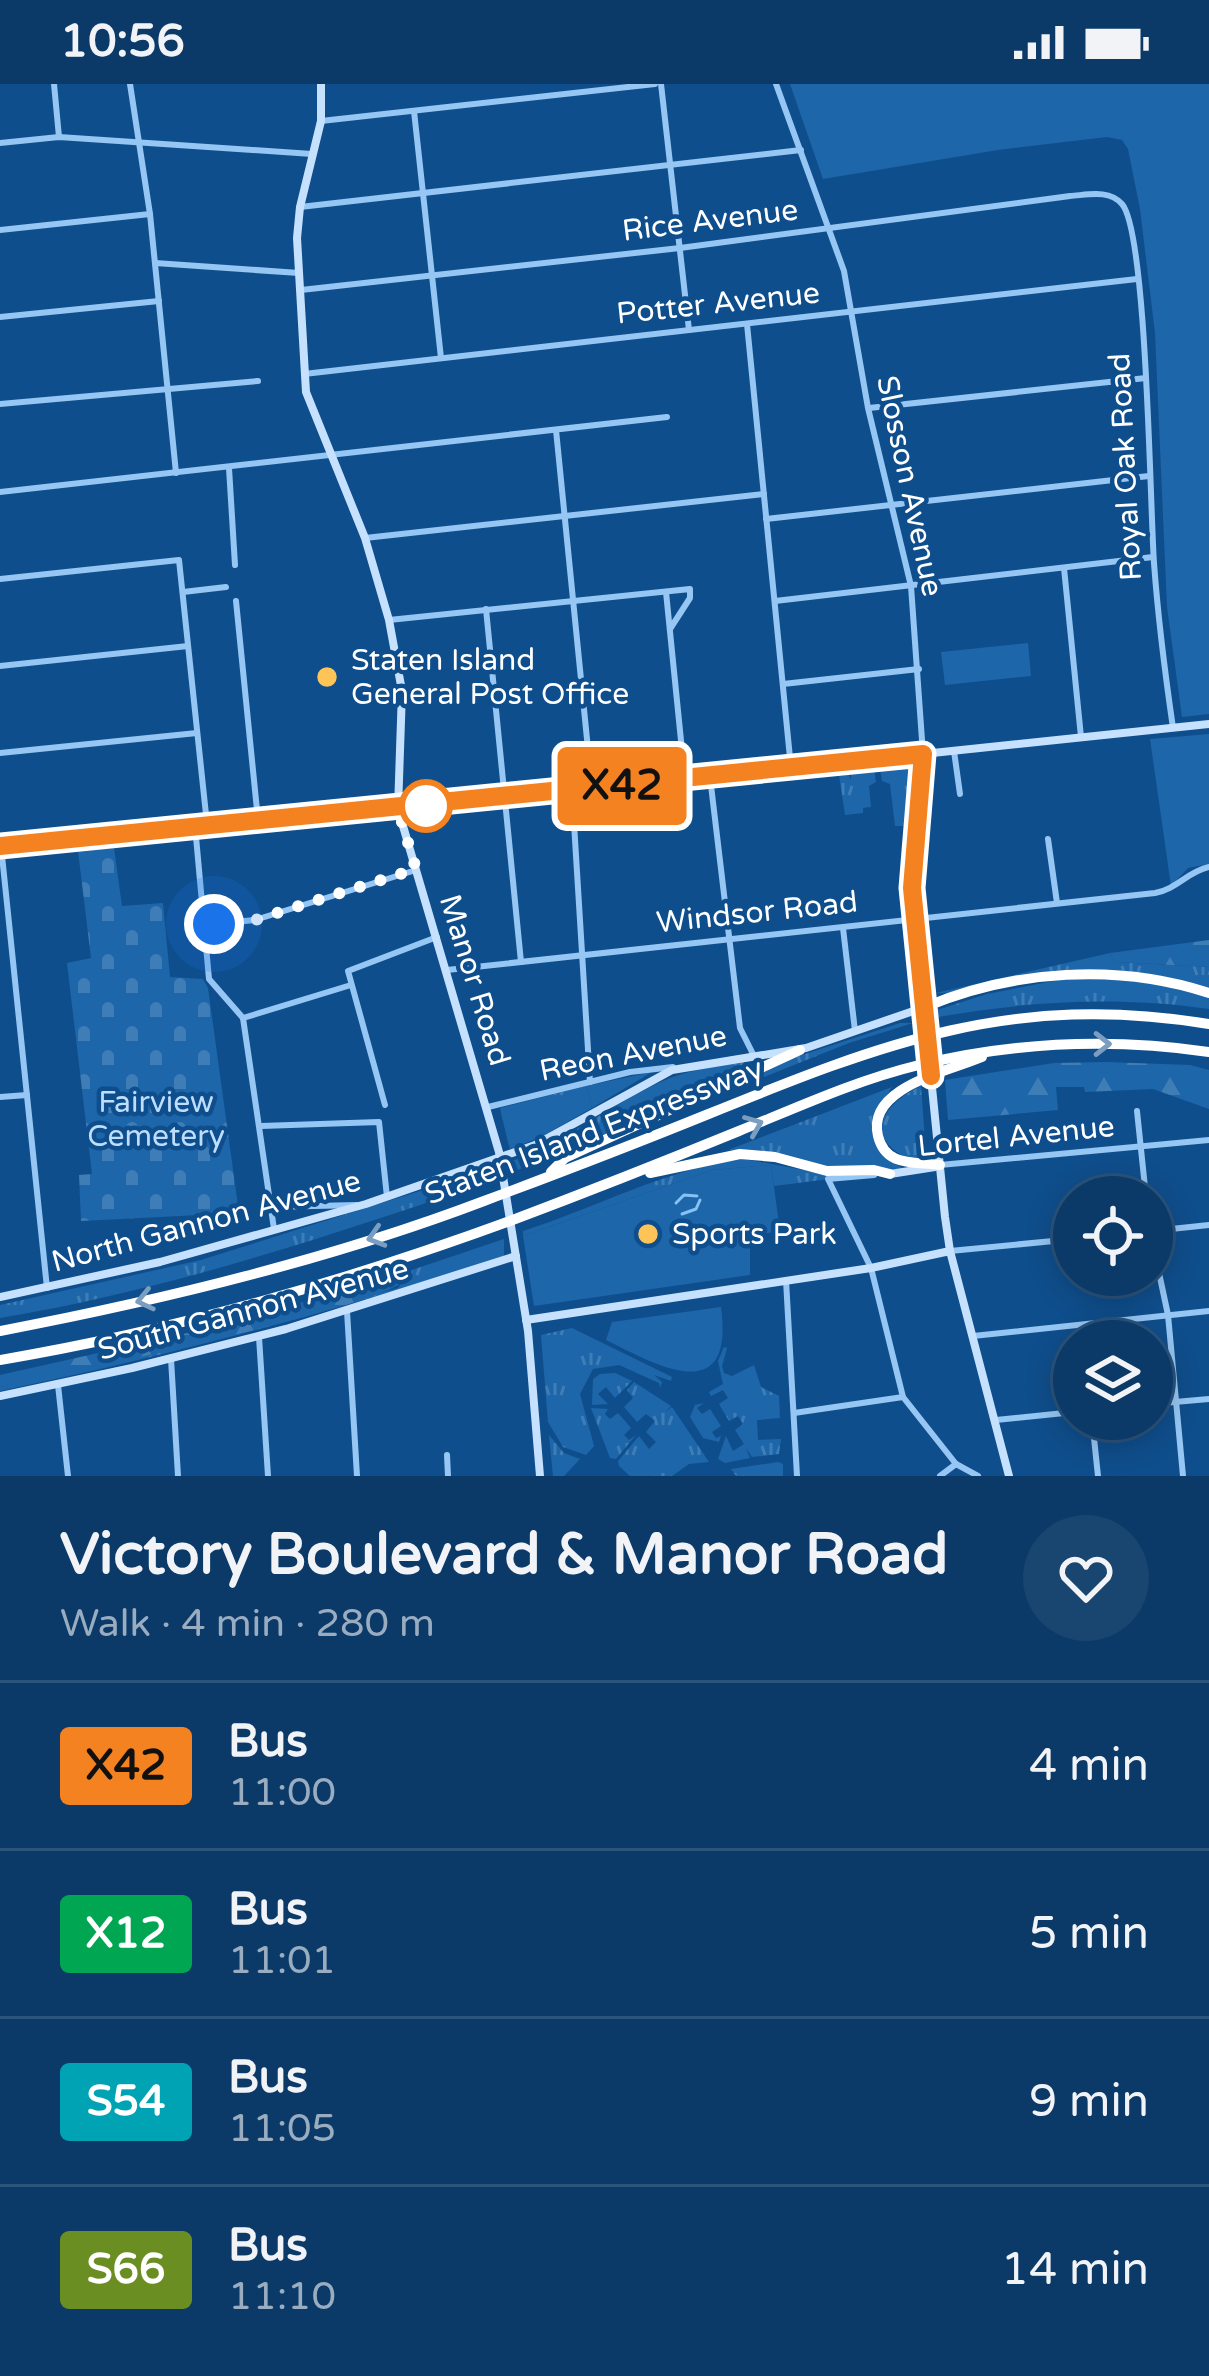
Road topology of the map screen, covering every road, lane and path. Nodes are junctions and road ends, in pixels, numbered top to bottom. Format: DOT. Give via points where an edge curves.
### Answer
graph roads {
  1 [pos="54,84"];
  2 [pos="130,84"];
  3 [pos="321,84"];
  4 [pos="658,84"];
  5 [pos="776,84"];
  6 [pos="414,111"];
  7 [pos="321,121"];
  8 [pos="59,136"];
  9 [pos="138,141"];
  10 [pos="0,142"];
  11 [pos="801,150"];
  12 [pos="312,154"];
  13 [pos="670,166"];
  14 [pos="423,194"];
  15 [pos="1122,204"];
  16 [pos="300,207"];
  17 [pos="149,214"];
  18 [pos="830,228"];
  19 [pos="0,230"];
  20 [pos="680,248"];
  21 [pos="155,263"];
  22 [pos="299,273"];
  23 [pos="432,276"];
  24 [pos="1137,279"];
  25 [pos="299,291"];
  26 [pos="159,301"];
  27 [pos="849,312"];
  28 [pos="0,317"];
  29 [pos="747,324"];
  30 [pos="689,330"];
  31 [pos="441,358"];
  32 [pos="304,374"];
  33 [pos="1146,378"];
  34 [pos="258,381"];
  35 [pos="168,388"];
  36 [pos="0,404"];
  37 [pos="868,408"];
  38 [pos="667,417"];
  39 [pos="556,430"];
  40 [pos="332,457"];
  41 [pos="229,468"];
  42 [pos="176,473"];
  43 [pos="1149,476"];
  44 [pos="0,491"];
  45 [pos="764,494"];
  46 [pos="892,504"];
  47 [pos="565,516"];
  48 [pos="766,519"];
  49 [pos="365,538"];
  50 [pos="1154,557"];
  51 [pos="235,566"];
  52 [pos="1064,568"];
  53 [pos="0,579"];
  54 [pos="911,586"];
  55 [pos="226,587"];
  56 [pos="666,590"];
  57 [pos="183,592"];
  58 [pos="573,599"];
  59 [pos="236,601"];
  60 [pos="775,601"];
  61 [pos="486,609"];
  62 [pos="389,620"];
  63 [pos="670,629"];
  64 [pos="188,646"];
  65 [pos="0,666"];
  66 [pos="919,669"];
  67 [pos="783,684"];
  68 [pos="1209,724"];
  69 [pos="1173,728"];
  70 [pos="197,733"];
  71 [pos="1082,738"];
  72 [pos="954,751"];
  73 [pos="0,753"];
  74 [pos="923,754"];
  75 [pos="791,768"];
  76 [pos="710,777"];
  77 [pos="685,780"];
  78 [pos="592,789"];
  79 [pos="572,791"];
  80 [pos="959,794"];
  81 [pos="504,798"];
  82 [pos="398,809"];
  83 [pos="258,820"];
  84 [pos="207,824"];
  85 [pos="195,825"];
  86 [pos="1048,839"];
  87 [pos="0,846"];
  88 [pos="1209,867"];
  89 [pos="416,869"];
  90 [pos="1057,904"];
  91 [pos="915,918"];
  92 [pos="204,925"];
  93 [pos="843,928"];
  94 [pos="437,937"];
  95 [pos="729,940"];
  96 [pos="583,956"];
  97 [pos="521,962"];
  98 [pos="447,970"];
  99 [pos="352,985"];
  100 [pos="1209,993"];
  101 [pos="925,1007"];
  102 [pos="244,1018"];
  103 [pos="1209,1024"];
  104 [pos="856,1032"];
  105 [pos="800,1050"];
  106 [pos="1209,1052"];
  107 [pos="754,1056"];
  108 [pos="952,1064"];
  109 [pos="683,1066"];
  110 [pos="590,1082"];
  111 [pos="27,1095"];
  112 [pos="0,1097"];
  113 [pos="386,1105"];
  114 [pos="488,1107"];
  115 [pos="1137,1111"];
  116 [pos="260,1126"];
  117 [pos="1209,1140"];
  118 [pos="1141,1146"];
  119 [pos="500,1158"];
  120 [pos="940,1165"];
  121 [pos="890,1174"];
  122 [pos="1144,1176"];
  123 [pos="544,1178"];
  124 [pos="606,1184"];
  125 [pos="387,1197"];
  126 [pos="366,1204"];
  127 [pos="271,1207"];
  128 [pos="1209,1226"];
  129 [pos="274,1232"];
  130 [pos="1173,1232"];
  131 [pos="1053,1241"];
  132 [pos="950,1251"];
  133 [pos="516,1256"];
  134 [pos="871,1268"];
  135 [pos="786,1280"];
  136 [pos="47,1288"];
  137 [pos="1164,1296"];
  138 [pos="0,1297"];
  139 [pos="347,1311"];
  140 [pos="1209,1311"];
  141 [pos="1168,1316"];
  142 [pos="526,1320"];
  143 [pos="0,1331"];
  144 [pos="259,1336"];
  145 [pos="973,1336"];
  146 [pos="171,1359"];
  147 [pos="0,1360"];
  148 [pos="58,1384"];
  149 [pos="0,1396"];
  150 [pos="903,1397"];
  151 [pos="1209,1399"];
  152 [pos="1173,1402"];
  153 [pos="1176,1402"];
  154 [pos="793,1413"];
  155 [pos="1053,1414"];
  156 [pos="995,1420"];
  157 [pos="1094,1440"];
  158 [pos="446,1455"];
  159 [pos="956,1464"];
  160 [pos="1005,1475"];
  161 [pos="68,1476"];
  162 [pos="178,1476"];
  163 [pos="268,1476"];
  164 [pos="357,1476"];
  165 [pos="448,1476"];
  166 [pos="540,1476"];
  167 [pos="797,1476"];
  168 [pos="940,1476"];
  169 [pos="978,1476"];
  170 [pos="1098,1476"];
  171 [pos="1183,1476"];
  1 -- 8 [label="street"];
  2 -- 9 [label="street"];
  3 -- 7 [label="street, Manor Road"];
  4 -- 6 [label="street"];
  4 -- 13 [label="street"];
  5 -- 11 [label="street, Slosson Avenue"];
  6 -- 7 [label="street"];
  6 -- 14 [label="street"];
  7 -- 12 [label="street, Manor Road"];
  8 -- 9 [label="street"];
  8 -- 10 [label="street"];
  9 -- 12 [label="street"];
  9 -- 17 [label="street"];
  11 -- 13 [label="street"];
  11 -- 18 [label="street, Slosson Avenue"];
  12 -- 16 [label="street, Manor Road"];
  13 -- 14 [label="street"];
  13 -- 20 [label="street"];
  14 -- 16 [label="street"];
  14 -- 23 [label="street"];
  15 -- 18 [label="street, Rice Avenue" via="1096,194"];
  15 -- 24 [label="street, Royal Oak Road"];
  16 -- 22 [label="street, Manor Road"];
  17 -- 19 [label="street"];
  17 -- 21 [label="street"];
  18 -- 20 [label="street, Rice Avenue"];
  18 -- 27 [label="street, Slosson Avenue"];
  20 -- 23 [label="street, Rice Avenue"];
  20 -- 30 [label="street"];
  21 -- 22 [label="street"];
  21 -- 26 [label="street"];
  22 -- 25 [label="street, Manor Road"];
  23 -- 25 [label="street, Rice Avenue"];
  23 -- 31 [label="street"];
  24 -- 27 [label="street, Potter Avenue"];
  24 -- 33 [label="street, Royal Oak Road"];
  25 -- 32 [label="street, Manor Road"];
  26 -- 28 [label="street"];
  26 -- 35 [label="street"];
  27 -- 29 [label="street, Potter Avenue"];
  27 -- 37 [label="street, Slosson Avenue"];
  29 -- 30 [label="street, Potter Avenue"];
  29 -- 45 [label="street"];
  30 -- 31 [label="street, Potter Avenue"];
  31 -- 32 [label="street, Potter Avenue"];
  32 -- 40 [label="street, Manor Road"];
  33 -- 37 [label="street"];
  33 -- 43 [label="street, Royal Oak Road"];
  34 -- 35 [label="street"];
  35 -- 36 [label="street"];
  35 -- 42 [label="street"];
  37 -- 46 [label="street, Slosson Avenue"];
  38 -- 39 [label="street"];
  39 -- 40 [label="street"];
  39 -- 47 [label="street"];
  40 -- 41 [label="street"];
  40 -- 49 [label="street, Manor Road"];
  41 -- 42 [label="street"];
  41 -- 51 [label="street"];
  42 -- 44 [label="street"];
  43 -- 46 [label="street"];
  43 -- 50 [label="street, Royal Oak Road"];
  45 -- 47 [label="street"];
  45 -- 48 [label="street"];
  46 -- 48 [label="street"];
  46 -- 54 [label="street, Slosson Avenue"];
  47 -- 49 [label="street"];
  47 -- 58 [label="street"];
  48 -- 60 [label="street"];
  49 -- 62 [label="street, Manor Road"];
  50 -- 52 [label="street"];
  50 -- 69 [label="street, Royal Oak Road"];
  52 -- 54 [label="street"];
  52 -- 71 [label="street"];
  53 -- 57 [label="street" via="179,560"];
  54 -- 60 [label="street"];
  54 -- 66 [label="street, Slosson Avenue"];
  55 -- 57 [label="street"];
  56 -- 58 [label="street"];
  56 -- 63 [label="street"];
  56 -- 63 [label="street" via="692,590"];
  57 -- 64 [label="street"];
  58 -- 61 [label="street"];
  58 -- 78 [label="street"];
  59 -- 83 [label="street"];
  60 -- 67 [label="street"];
  61 -- 62 [label="street"];
  61 -- 81 [label="street"];
  62 -- 82 [label="street, Manor Road" via="402,692"];
  63 -- 77 [label="street"];
  64 -- 65 [label="street"];
  64 -- 70 [label="street"];
  66 -- 67 [label="street"];
  66 -- 74 [label="street, Slosson Avenue"];
  67 -- 75 [label="street"];
  68 -- 69 [label="street"];
  69 -- 71 [label="street"];
  70 -- 73 [label="street"];
  70 -- 84 [label="street"];
  71 -- 72 [label="street"];
  72 -- 74 [label="street"];
  72 -- 80 [label="street"];
  74 -- 75 [label="street"];
  74 -- 91 [label="street, Slosson Avenue"];
  75 -- 76 [label="street"];
  76 -- 77 [label="street"];
  76 -- 95 [label="street"];
  77 -- 78 [label="street"];
  78 -- 79 [label="street"];
  79 -- 81 [label="street"];
  79 -- 96 [label="street"];
  81 -- 82 [label="street"];
  81 -- 97 [label="street"];
  82 -- 83 [label="street"];
  82 -- 89 [label="street, Manor Road"];
  83 -- 84 [label="street"];
  84 -- 85 [label="street"];
  85 -- 87 [label="street"];
  85 -- 92 [label="street"];
  86 -- 90 [label="street"];
  87 -- 111 [label="street"];
  88 -- 90 [label="street, Windsor Road" via="1169,891"];
  89 -- 92 [label="street" via="255,920"];
  89 -- 94 [label="street, Manor Road"];
  90 -- 91 [label="street, Windsor Road"];
  91 -- 93 [label="street, Windsor Road"];
  91 -- 101 [label="street, Slosson Avenue"];
  92 -- 102 [label="street" via="209,979"];
  93 -- 95 [label="street, Windsor Road"];
  93 -- 104 [label="street"];
  94 -- 98 [label="street, Manor Road"];
  94 -- 99 [label="street" via="348,971"];
  95 -- 96 [label="street, Windsor Road"];
  95 -- 107 [label="street" via="740,1028"];
  96 -- 97 [label="street, Windsor Road"];
  96 -- 110 [label="street"];
  97 -- 98 [label="street, Windsor Road"];
  98 -- 114 [label="street, Manor Road"];
  99 -- 102 [label="street"];
  99 -- 113 [label="street"];
  100 -- 101 [label="highway" via="1153,979 1073,974"];
  101 -- 104 [label="street, Reon Avenue"];
  101 -- 120 [label="street, Slosson Avenue"];
  102 -- 116 [label="street"];
  103 -- 123 [label="highway, Staten Island Expressway" via="1088,1014 949,1029 842,1060"];
  104 -- 105 [label="street, Reon Avenue"];
  105 -- 107 [label="street, Reon Avenue"];
  105 -- 123 [label="highway" via="565,1158"];
  108 -- 106 [label="highway, one-way" via="995,1051 1100,1044"];
  107 -- 109 [label="street, Reon Avenue"];
  108 -- 120 [label="highway" via="882,1108 877,1128 900,1162"];
  124 -- 108 [label="highway, Staten Island Expressway, one-way" via="827,1095 908,1068"];
  109 -- 110 [label="street, Reon Avenue"];
  109 -- 119 [label="street, North Gannon Avenue"];
  110 -- 114 [label="street, Reon Avenue"];
  111 -- 112 [label="street"];
  111 -- 136 [label="street"];
  114 -- 119 [label="street, Manor Road"];
  115 -- 118 [label="street"];
  116 -- 125 [label="street" via="379,1123"];
  116 -- 127 [label="street"];
  117 -- 118 [label="street, Lortel Avenue"];
  118 -- 120 [label="street, Lortel Avenue"];
  118 -- 122 [label="street"];
  119 -- 125 [label="street, North Gannon Avenue"];
  119 -- 133 [label="street, Manor Road"];
  120 -- 121 [label="street, Lortel Avenue"];
  120 -- 132 [label="street, Slosson Avenue"];
  121 -- 124 [label="highway" via="731,1154"];
  121 -- 134 [label="street, Lortel Avenue" via="828,1179"];
  123 -- 143 [label="highway, Staten Island Expressway, one-way" via="259,1271"];
  124 -- 147 [label="highway, Staten Island Expressway" via="355,1273"];
  125 -- 126 [label="street, North Gannon Avenue"];
  126 -- 127 [label="street"];
  126 -- 129 [label="street, North Gannon Avenue"];
  127 -- 129 [label="street"];
  128 -- 130 [label="street"];
  129 -- 136 [label="street, North Gannon Avenue"];
  131 -- 132 [label="street"];
  132 -- 134 [label="street"];
  132 -- 145 [label="street, Slosson Avenue"];
  133 -- 139 [label="street, South Gannon Avenue"];
  133 -- 142 [label="street, Manor Road"];
  134 -- 135 [label="street"];
  134 -- 150 [label="street"];
  135 -- 142 [label="street"];
  135 -- 154 [label="street"];
  136 -- 138 [label="street, North Gannon Avenue"];
  137 -- 141 [label="street"];
  139 -- 144 [label="street, South Gannon Avenue"];
  139 -- 164 [label="street"];
  140 -- 141 [label="street"];
  141 -- 145 [label="street"];
  141 -- 153 [label="street"];
  142 -- 166 [label="street, Manor Road"];
  144 -- 146 [label="street, South Gannon Avenue"];
  144 -- 163 [label="street"];
  145 -- 156 [label="street, Slosson Avenue"];
  146 -- 148 [label="street, South Gannon Avenue"];
  146 -- 162 [label="street"];
  148 -- 149 [label="street, South Gannon Avenue"];
  148 -- 161 [label="street"];
  150 -- 154 [label="street"];
  150 -- 159 [label="street"];
  151 -- 153 [label="street"];
  152 -- 153 [label="street"];
  153 -- 171 [label="street"];
  154 -- 167 [label="street"];
  155 -- 156 [label="street"];
  156 -- 160 [label="street, Slosson Avenue"];
  157 -- 170 [label="street"];
  158 -- 165 [label="street"];
  159 -- 168 [label="street"];
  159 -- 169 [label="street"];
}
